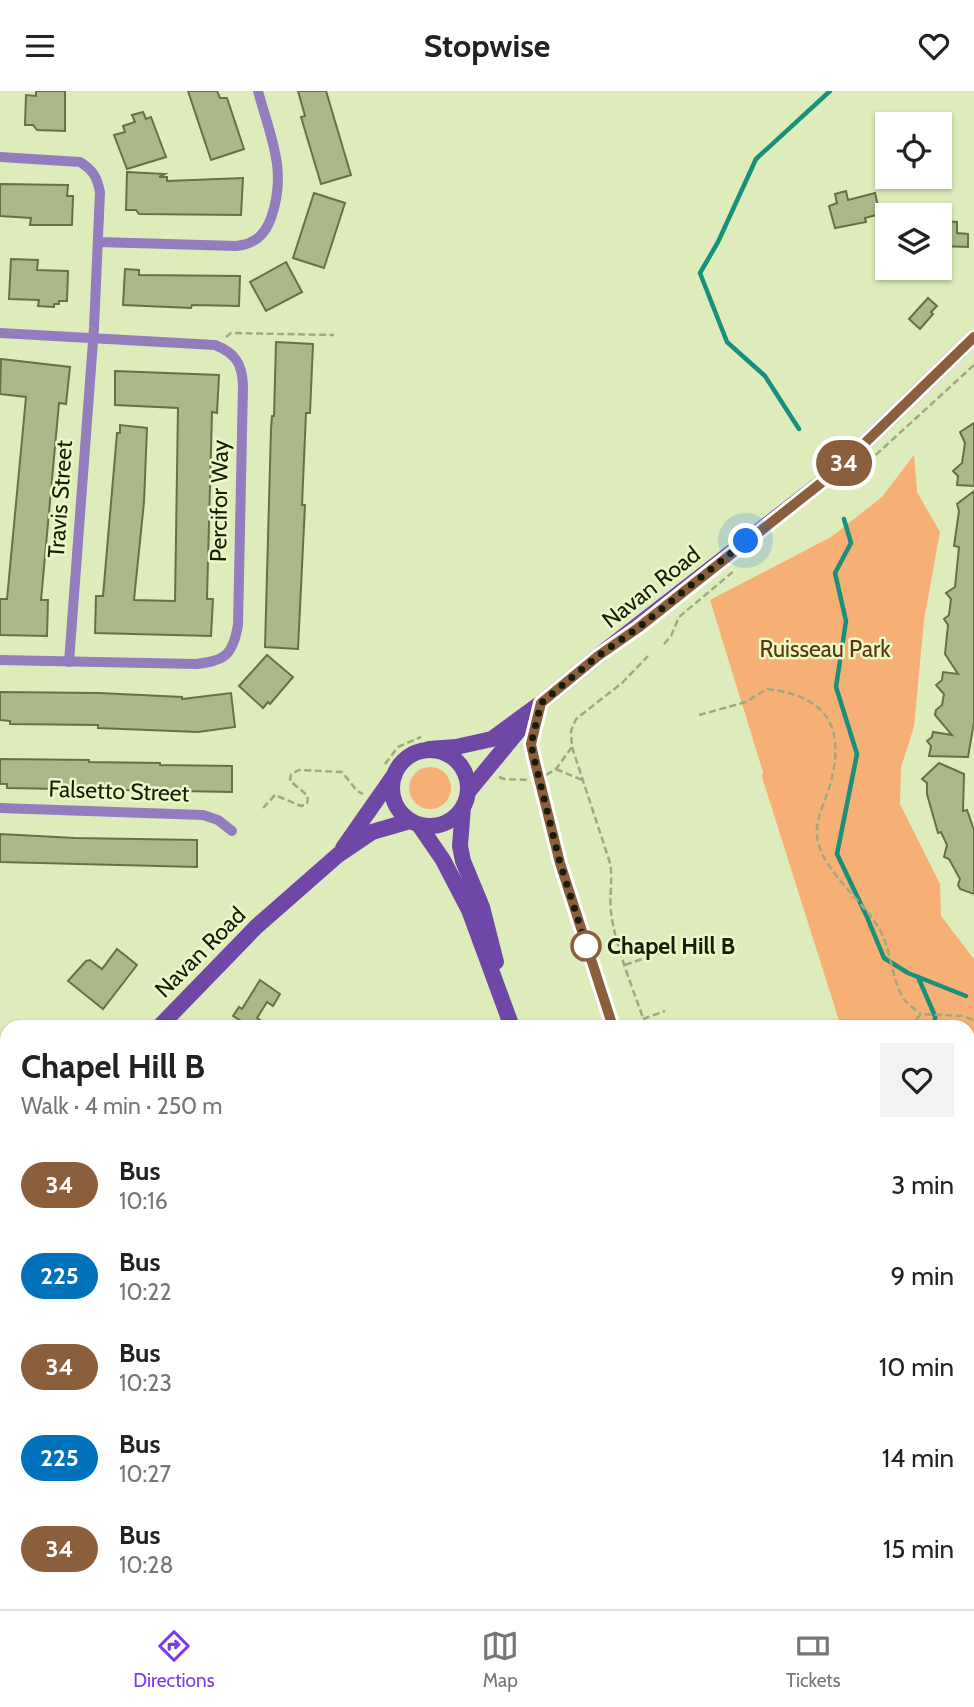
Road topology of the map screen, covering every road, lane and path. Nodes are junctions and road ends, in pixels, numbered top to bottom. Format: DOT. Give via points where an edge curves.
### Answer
graph roads {
  1 [pos="258,91"];
  2 [pos="0,157"];
  3 [pos="98,242"];
  4 [pos="0,333"];
  5 [pos="334,335"];
  6 [pos="974,337"];
  7 [pos="93,339"];
  8 [pos="215,345"];
  9 [pos="648,656"];
  10 [pos="0,660"];
  11 [pos="69,662"];
  12 [pos="541,703"];
  13 [pos="699,715"];
  14 [pos="429,743"];
  15 [pos="572,747"];
  16 [pos="556,769"];
  17 [pos="388,772"];
  18 [pos="498,776"];
  19 [pos="538,778"];
  20 [pos="585,781"];
  21 [pos="466,799"];
  22 [pos="359,802"];
  23 [pos="263,807"];
  24 [pos="0,808"];
  25 [pos="414,823"];
  26 [pos="232,831"];
  27 [pos="338,855"];
  28 [pos="665,951"];
  29 [pos="625,965"];
  30 [pos="499,988"];
  31 [pos="665,1011"];
  32 [pos="921,1014"];
  33 [pos="643,1019"];
  34 [pos="166,1020"];
  35 [pos="510,1020"];
  36 [pos="610,1020"];
  37 [pos="915,1020"];
  38 [pos="974,1020"];
  1 -- 3 [label="street" via="280,173 275,207 257,240 236,246"];
  2 -- 3 [label="street, Travis Street" via="72,160 91,169 100,192"];
  3 -- 7 [label="street, Travis Street"];
  4 -- 7 [label="street"];
  5 -- 8 [label="path" via="231,333"];
  6 -- 12 [label="main road, Navan Road" via="835,472"];
  7 -- 8 [label="street"];
  7 -- 11 [label="street, Travis Street"];
  8 -- 11 [label="street, Percifor Way" via="228,350 242,371 238,625 231,651 224,658 196,664"];
  9 -- 15 [label="path" via="576,719"];
  10 -- 11 [label="street, Percifor Way"];
  12 -- 14 [label="main road, Navan Road" via="492,739 456,747"];
  12 -- 19 [label="lane" via="531,744"];
  12 -- 21 [label="main road, Navan Road"];
  13 -- 32 [label="path" via="746,702 767,689 787,691 830,718 836,739 817,841 880,930 902,998"];
  14 -- 17 [label="main road"];
  14 -- 17 [label="path" via="418,738 398,747"];
  14 -- 21 [label="main road" via="450,755 464,771"];
  15 -- 16 [label="path"];
  15 -- 20 [label="path"];
  16 -- 19 [label="path"];
  16 -- 20 [label="path"];
  17 -- 25 [label="main road" via="396,807"];
  17 -- 27 [label="main road, Navan Road"];
  18 -- 19 [label="path"];
  19 -- 36 [label="lane"];
  20 -- 29 [label="path" via="610,863 611,912"];
  21 -- 25 [label="main road" via="456,817 445,823 433,827"];
  21 -- 30 [label="main road" via="460,846 488,926"];
  22 -- 23 [label="path" via="365,795 342,772 299,770 291,774 290,781 308,796 307,804 300,806 275,795"];
  24 -- 26 [label="street, Falsetto Street" via="203,815"];
  25 -- 27 [label="main road, Navan Road" via="372,832"];
  25 -- 30 [label="main road" via="443,860 469,910"];
  27 -- 34 [label="main road, Navan Road" via="256,927"];
  28 -- 29 [label="path"];
  29 -- 33 [label="path"];
  30 -- 35 [label="main road"];
  31 -- 33 [label="path"];
  32 -- 37 [label="path"];
  32 -- 38 [label="path"];
}
